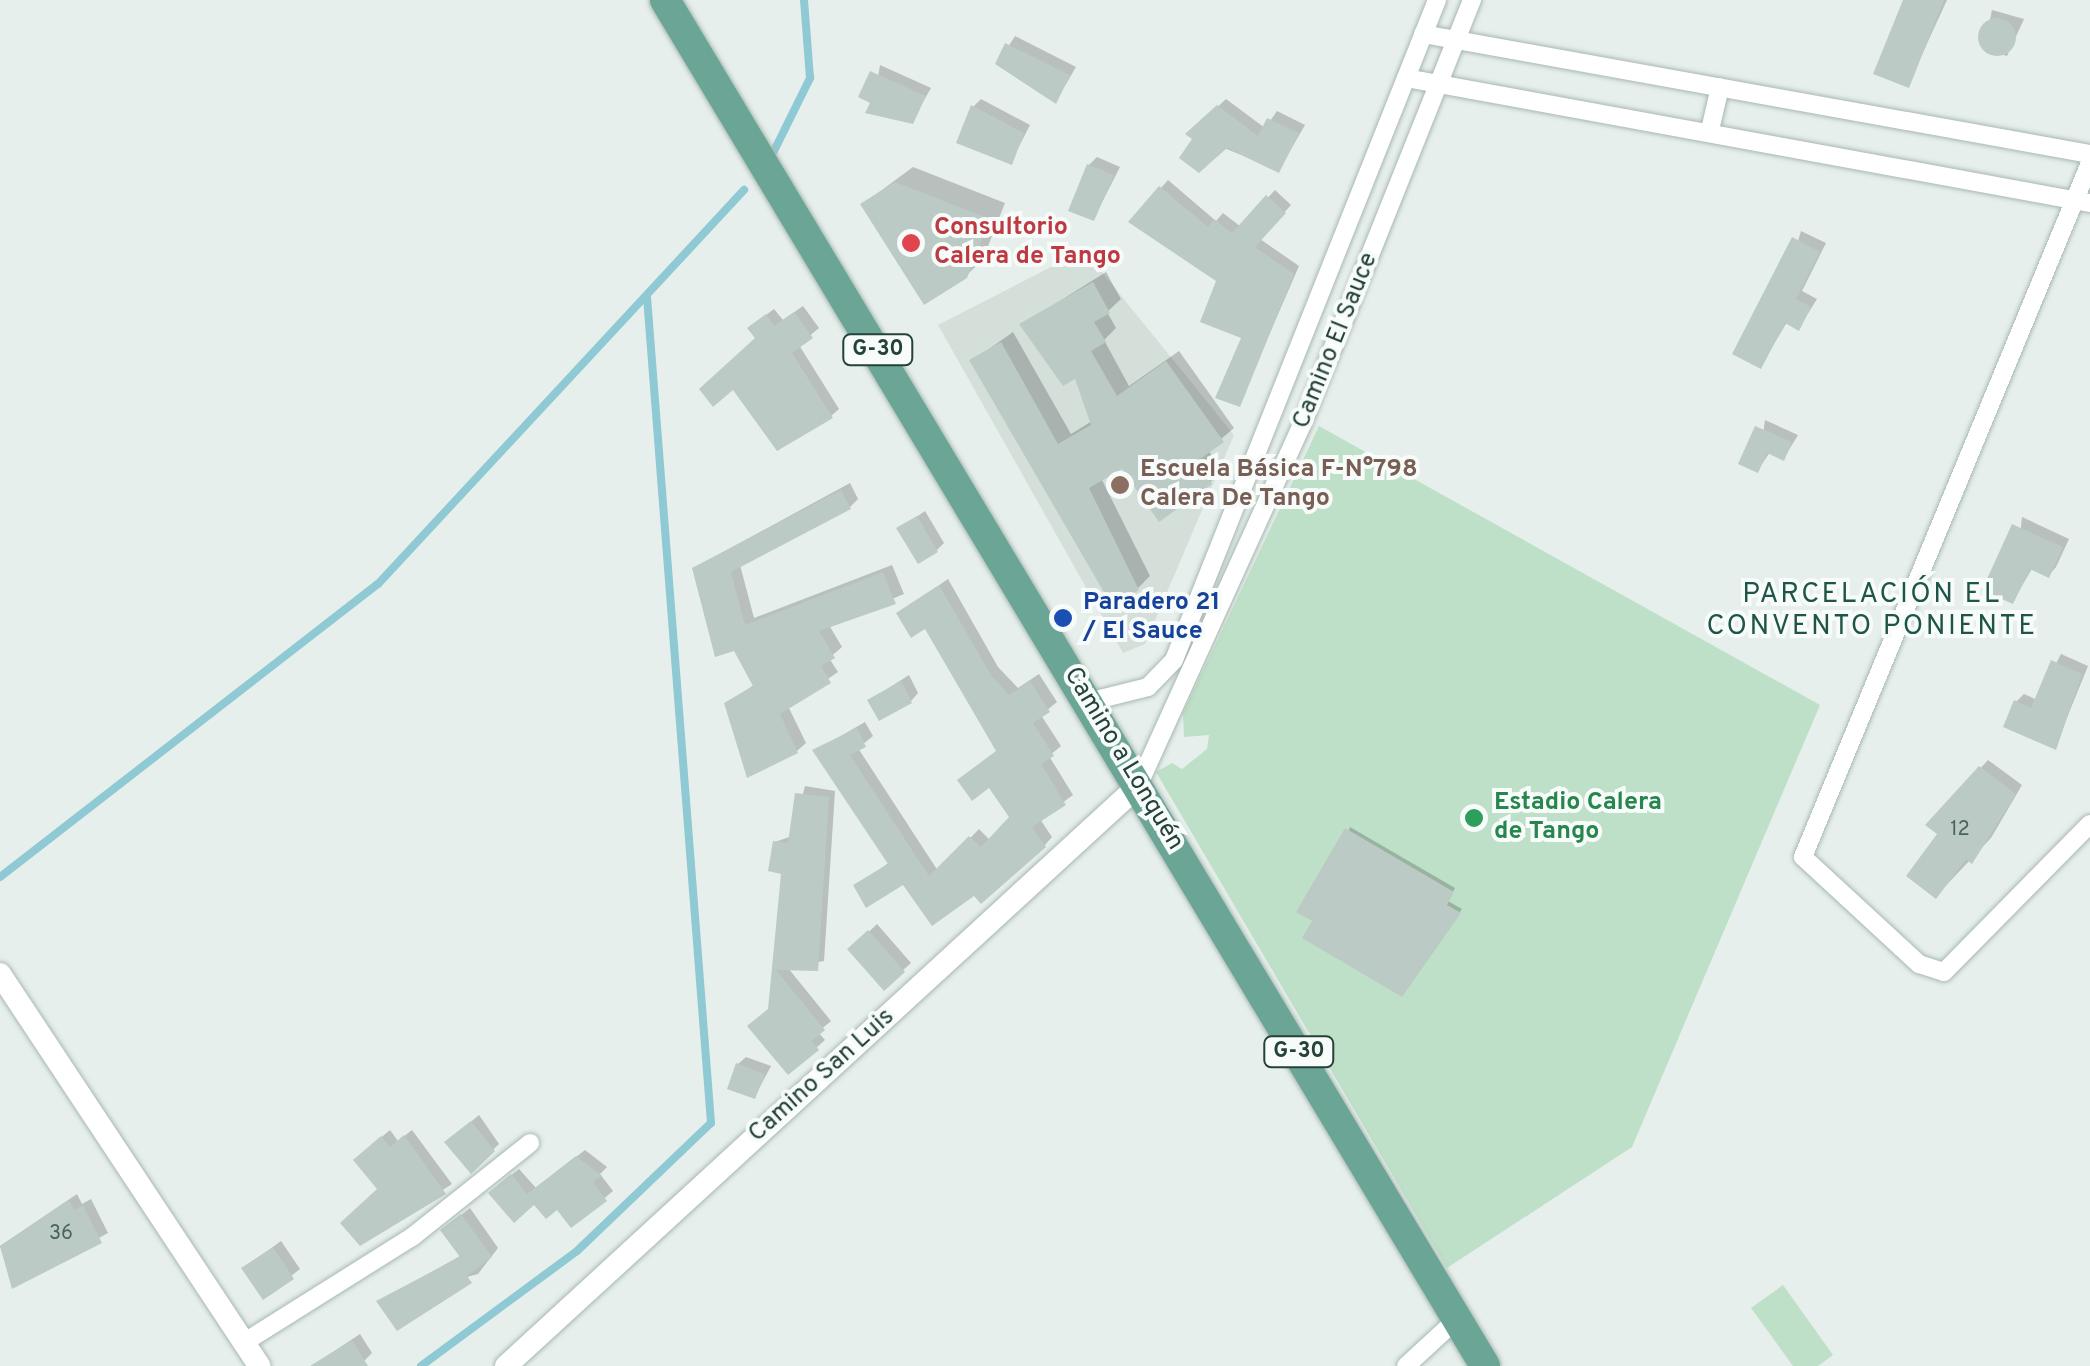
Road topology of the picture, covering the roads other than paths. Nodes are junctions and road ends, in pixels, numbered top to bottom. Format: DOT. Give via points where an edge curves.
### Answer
graph roads {
  1 [pos="665,0"];
  2 [pos="1436,0"];
  3 [pos="1472,0"];
  4 [pos="1423,34"];
  5 [pos="1456,39"];
  6 [pos="1406,78"];
  7 [pos="1439,85"];
  8 [pos="1720,87"];
  9 [pos="1710,130"];
  10 [pos="2090,154"];
  11 [pos="2090,163"];
  12 [pos="2083,202"];
  13 [pos="1148,686"];
  14 [pos="1088,702"];
  15 [pos="1168,710"];
  16 [pos="1138,786"];
  17 [pos="2090,824"];
  18 [pos="0,974"];
  19 [pos="530,1143"];
  20 [pos="1458,1318"];
  21 [pos="244,1343"];
  22 [pos="1473,1360"];
  23 [pos="259,1366"];
  24 [pos="506,1366"];
  25 [pos="1406,1366"];
  1 -- 14 [label="main road, Camino a Lonquén / G-30"];
  2 -- 4 [label="street, Camino El Sauce"];
  3 -- 5 [label="street, Camino El Sauce"];
  4 -- 5 [label="street"];
  4 -- 6 [label="street, Camino El Sauce"];
  5 -- 7 [label="street, Camino El Sauce"];
  5 -- 8 [label="street"];
  6 -- 7 [label="street"];
  6 -- 13 [label="street, Camino El Sauce" via="1174,660"];
  7 -- 9 [label="street"];
  7 -- 15 [label="street, Camino El Sauce" via="1302,426"];
  8 -- 9 [label="street"];
  8 -- 10 [label="street"];
  9 -- 12 [label="street"];
  11 -- 12 [label="street"];
  12 -- 17 [label="street" via="1803,857 1919,964 1944,972"];
  13 -- 14 [label="street"];
  13 -- 15 [label="street"];
  14 -- 16 [label="main road, Camino a Lonquén / G-30"];
  15 -- 16 [label="street, Camino El Sauce"];
  16 -- 20 [label="main road, Camino a Lonquén / G-30"];
  16 -- 24 [label="street, Camino San Luis"];
  18 -- 21 [label="street"];
  19 -- 21 [label="street" via="412,1237"];
  20 -- 22 [label="main road, Camino a Lonquén / G-30"];
  20 -- 25 [label="street"];
  21 -- 23 [label="street"];
}
